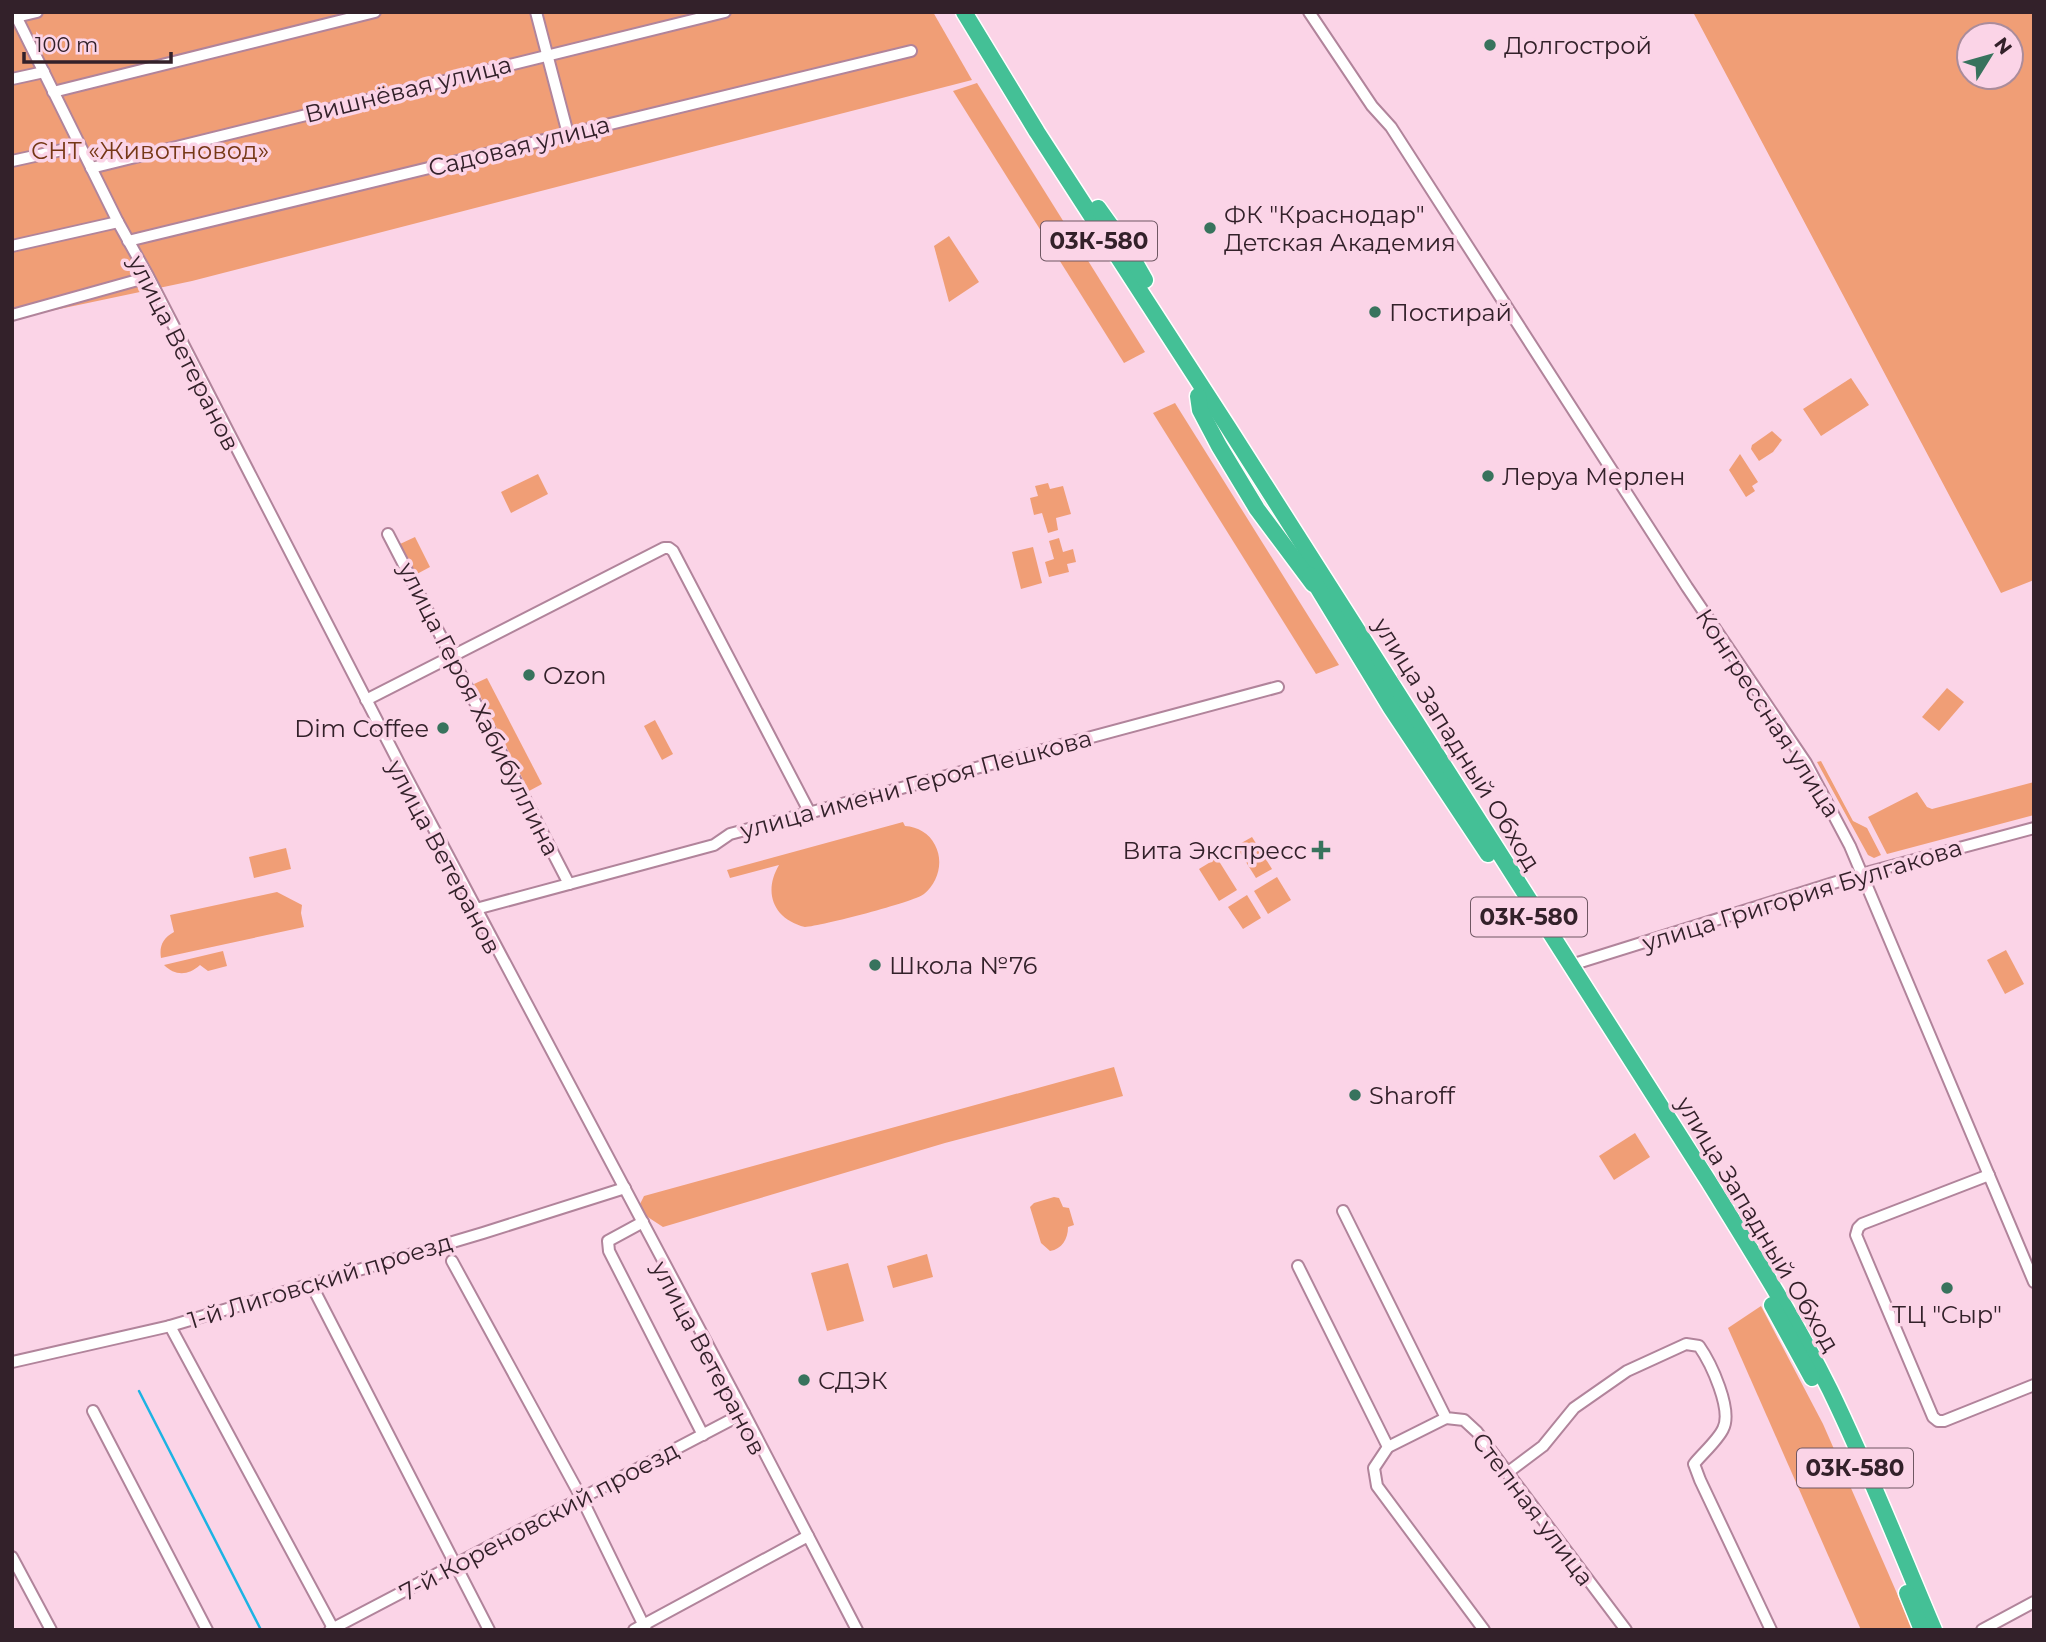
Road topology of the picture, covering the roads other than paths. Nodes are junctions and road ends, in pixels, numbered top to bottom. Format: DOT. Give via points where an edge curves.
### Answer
graph roads {
  1 [pos="37,12"];
  2 [pos="375,12"];
  3 [pos="536,12"];
  4 [pos="725,12"];
  5 [pos="957,12"];
  6 [pos="964,12"];
  7 [pos="1308,12"];
  8 [pos="15,15"];
  9 [pos="911,51"];
  10 [pos="548,54"];
  11 [pos="44,72"];
  12 [pos="12,79"];
  13 [pos="53,92"];
  14 [pos="568,134"];
  15 [pos="80,146"];
  16 [pos="12,161"];
  17 [pos="91,168"];
  18 [pos="118,222"];
  19 [pos="128,241"];
  20 [pos="12,246"];
  21 [pos="145,278"];
  22 [pos="12,315"];
  23 [pos="388,534"];
  24 [pos="451,657"];
  25 [pos="1278,687"];
  26 [pos="366,700"];
  27 [pos="810,813"];
  28 [pos="2034,828"];
  29 [pos="1862,874"];
  30 [pos="569,884"];
  31 [pos="476,909"];
  32 [pos="1571,965"];
  33 [pos="1989,1175"];
  34 [pos="623,1189"];
  35 [pos="1343,1211"];
  36 [pos="640,1224"];
  37 [pos="452,1261"];
  38 [pos="1298,1266"];
  39 [pos="2034,1282"];
  40 [pos="311,1284"];
  41 [pos="170,1326"];
  42 [pos="1809,1349"];
  43 [pos="12,1362"];
  44 [pos="2034,1385"];
  45 [pos="93,1411"];
  46 [pos="743,1414"];
  47 [pos="1446,1418"];
  48 [pos="703,1435"];
  49 [pos="1388,1447"];
  50 [pos="1507,1473"];
  51 [pos="583,1499"];
  52 [pos="806,1537"];
  53 [pos="12,1558"];
  54 [pos="456,1566"];
  55 [pos="2034,1602"];
  56 [pos="641,1628"];
  57 [pos="332,1629"];
  58 [pos="51,1630"];
  59 [pos="207,1630"];
  60 [pos="489,1630"];
  61 [pos="855,1630"];
  62 [pos="1483,1630"];
  63 [pos="1626,1630"];
  64 [pos="1771,1630"];
  65 [pos="1922,1630"];
  66 [pos="1934,1630"];
  67 [pos="1945,1630"];
  68 [pos="1982,1630"];
  1 -- 8 [label="street"];
  2 -- 13 [label="street"];
  3 -- 10 [label="street"];
  4 -- 10 [label="street, Вишнёвая улица"];
  5 -- 65 [label="highway, улица Западный Обход / 03К-580" via="1391,708 1677,1144 1840,1431"];
  6 -- 32 [label="highway, улица Западный Обход / 03К-580"];
  7 -- 29 [label="street, Конгрессная улица" via="1391,127 1806,763"];
  8 -- 11 [label="street"];
  9 -- 14 [label="street, Садовая улица"];
  10 -- 14 [label="street"];
  10 -- 17 [label="street, Вишнёвая улица"];
  11 -- 12 [label="street"];
  11 -- 13 [label="street"];
  13 -- 15 [label="street"];
  14 -- 19 [label="street, Садовая улица"];
  15 -- 16 [label="street"];
  15 -- 17 [label="street"];
  17 -- 18 [label="street"];
  18 -- 19 [label="street"];
  18 -- 20 [label="street"];
  19 -- 21 [label="street, улица Ветеранов"];
  19 -- 26 [label="street, улица Ветеранов"];
  21 -- 22 [label="street"];
  21 -- 34 [label="street, улица Ветеранов" via="369,716"];
  23 -- 24 [label="street, улица Героя Хабибуллина"];
  24 -- 26 [label="street"];
  24 -- 27 [label="street" via="669,548"];
  24 -- 30 [label="street, улица Героя Хабибуллина"];
  25 -- 27 [label="street, улица имени Героя Пешкова"];
  26 -- 31 [label="street, улица Ветеранов"];
  27 -- 30 [label="street, улица имени Героя Пешкова" via="730,834 714,845"];
  28 -- 29 [label="street, улица Григория Булгакова"];
  29 -- 32 [label="street, улица Григория Булгакова"];
  29 -- 33 [label="street, Конгрессная улица"];
  30 -- 31 [label="street, улица имени Героя Пешкова"];
  31 -- 34 [label="street, улица Ветеранов"];
  32 -- 42 [label="highway, улица Западный Обход / 03К-580"];
  33 -- 39 [label="street, Конгрессная улица"];
  33 -- 44 [label="street" via="1862,1224 1856,1236 1933,1417 1944,1422"];
  34 -- 36 [label="street, улица Ветеранов"];
  34 -- 40 [label="street, 1-й Лиговский проезд"];
  35 -- 47 [label="street, Степная улица"];
  36 -- 46 [label="street, улица Ветеранов"];
  36 -- 48 [label="street" via="608,1241 609,1251"];
  37 -- 51 [label="street"];
  38 -- 49 [label="street"];
  40 -- 41 [label="street, 1-й Лиговский проезд"];
  40 -- 54 [label="street"];
  41 -- 43 [label="street, 1-й Лиговский проезд"];
  41 -- 57 [label="street"];
  42 -- 66 [label="highway, улица Западный Обход / 03К-580"];
  42 -- 67 [label="street" via="1838,1398 1934,1615"];
  45 -- 59 [label="street"];
  46 -- 48 [label="street, 7-й Кореновский проезд"];
  46 -- 52 [label="street, улица Ветеранов"];
  47 -- 49 [label="street"];
  47 -- 50 [label="street, Степная улица" via="1464,1420"];
  48 -- 51 [label="street, 7-й Кореновский проезд"];
  49 -- 62 [label="street" via="1374,1468 1377,1486"];
  50 -- 63 [label="street, Степная улица"];
  50 -- 64 [label="street" via="1543,1446 1574,1408 1627,1371 1686,1344 1699,1346 1710,1362 1726,1411 1724,1429 1694,1464"];
  51 -- 54 [label="street, 7-й Кореновский проезд"];
  51 -- 56 [label="street"];
  52 -- 56 [label="street"];
  52 -- 61 [label="street, улица Ветеранов"];
  53 -- 58 [label="street"];
  54 -- 57 [label="street, 7-й Кореновский проезд"];
  54 -- 60 [label="street"];
  55 -- 68 [label="street"];
}
